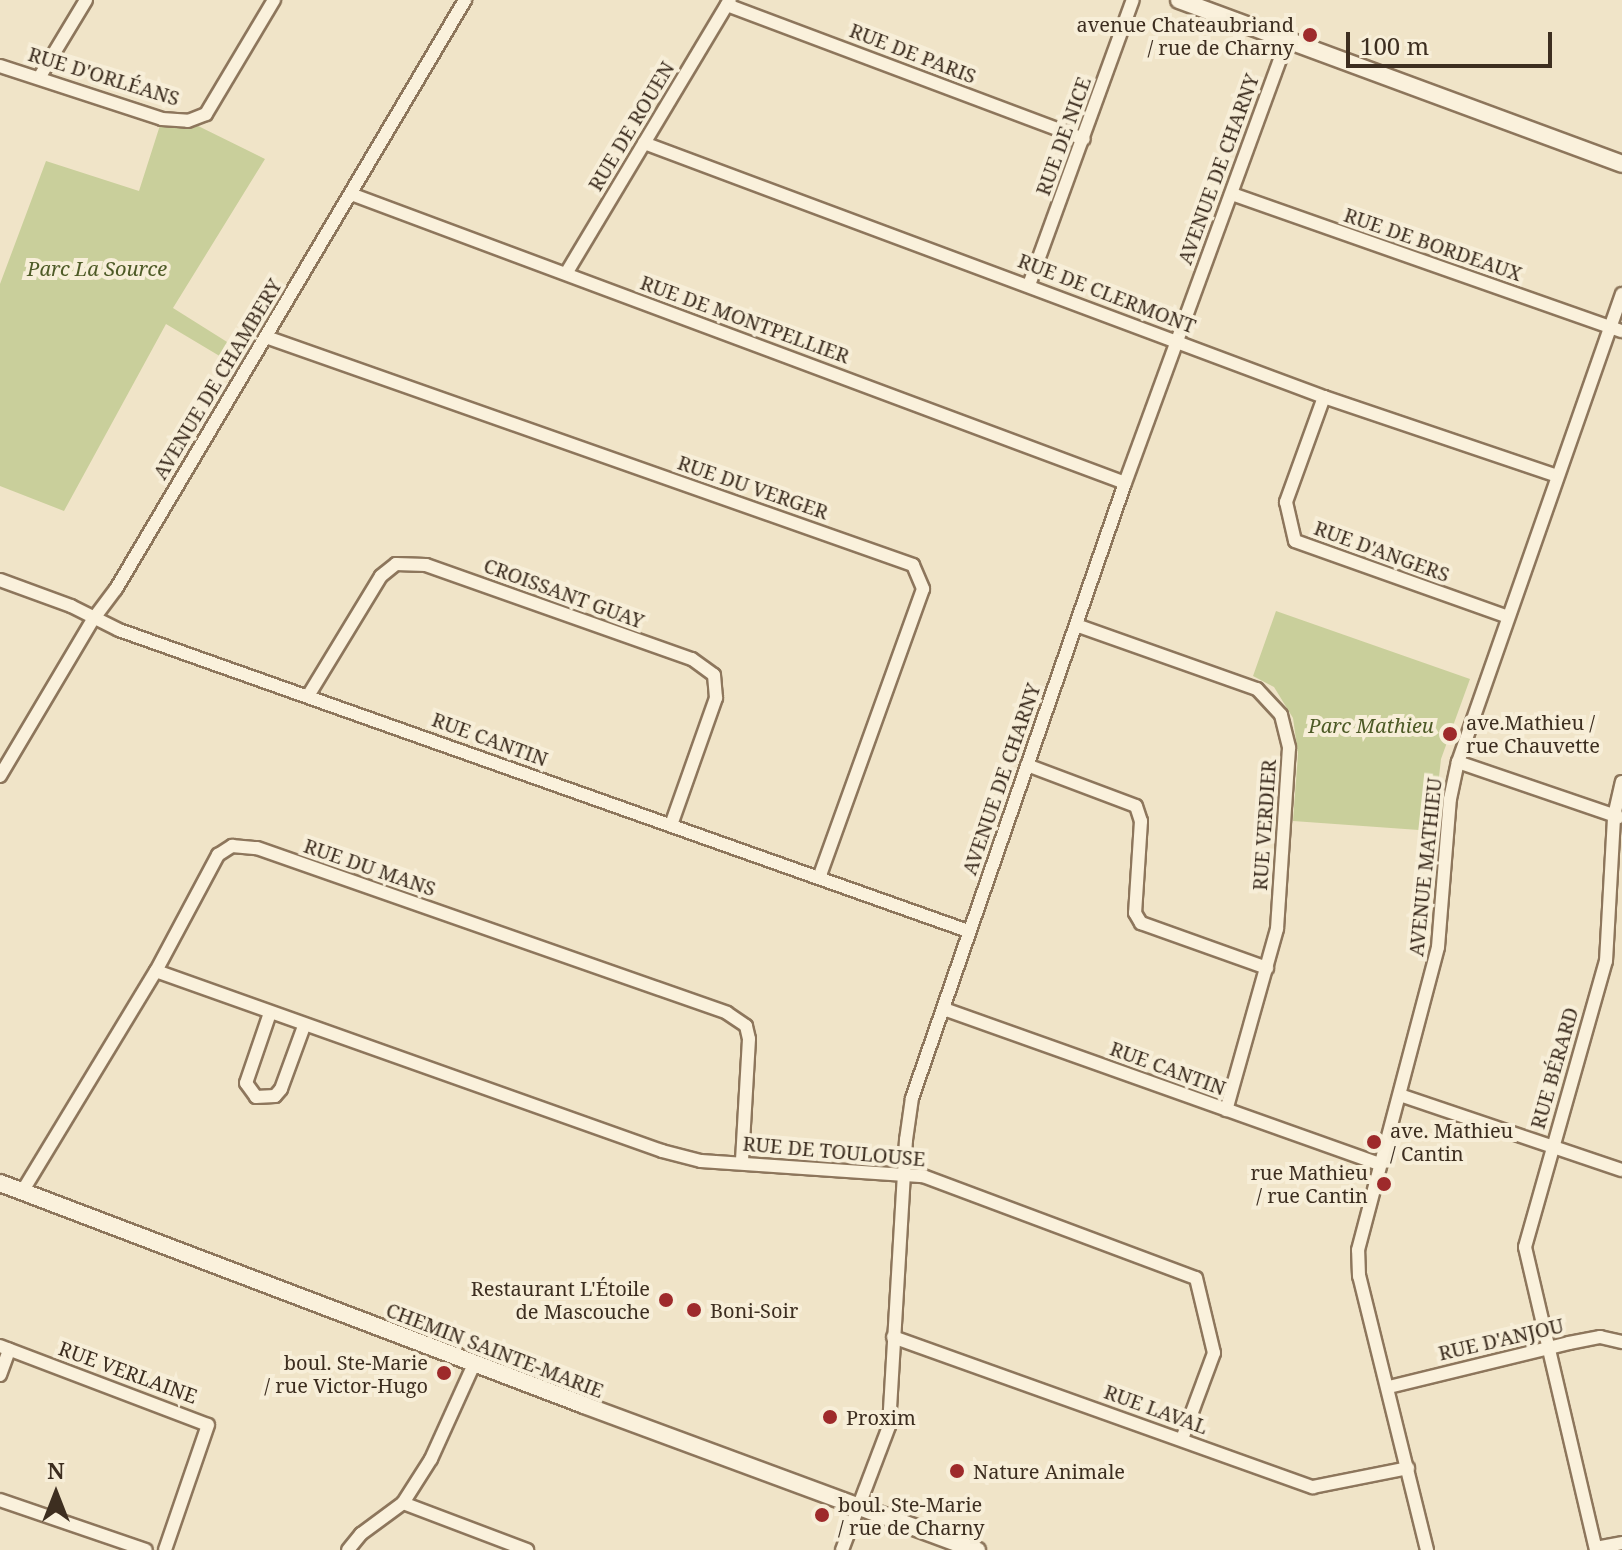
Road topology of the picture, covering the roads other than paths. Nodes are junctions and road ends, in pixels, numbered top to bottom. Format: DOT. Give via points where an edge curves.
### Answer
graph roads {
  1 [pos="86,0"];
  2 [pos="274,0"];
  3 [pos="465,0"];
  4 [pos="1133,0"];
  5 [pos="1179,0"];
  6 [pos="729,2"];
  7 [pos="1287,40"];
  8 [pos="0,66"];
  9 [pos="39,78"];
  10 [pos="1084,139"];
  11 [pos="644,143"];
  12 [pos="1622,164"];
  13 [pos="351,194"];
  14 [pos="1232,194"];
  15 [pos="567,272"];
  16 [pos="1029,285"];
  17 [pos="1622,294"];
  18 [pos="1616,329"];
  19 [pos="266,337"];
  20 [pos="1176,341"];
  21 [pos="1324,397"];
  22 [pos="1557,476"];
  23 [pos="1125,483"];
  24 [pos="0,580"];
  25 [pos="1508,617"];
  26 [pos="94,618"];
  27 [pos="1076,625"];
  28 [pos="308,696"];
  29 [pos="1458,762"];
  30 [pos="1027,765"];
  31 [pos="0,776"];
  32 [pos="1622,782"];
  33 [pos="1618,817"];
  34 [pos="671,825"];
  35 [pos="819,878"];
  36 [pos="968,931"];
  37 [pos="1267,968"];
  38 [pos="156,971"];
  39 [pos="944,1009"];
  40 [pos="270,1013"];
  41 [pos="304,1026"];
  42 [pos="1400,1095"];
  43 [pos="1226,1110"];
  44 [pos="1552,1149"];
  45 [pos="742,1162"];
  46 [pos="1379,1164"];
  47 [pos="1622,1170"];
  48 [pos="905,1174"];
  49 [pos="0,1183"];
  50 [pos="22,1192"];
  51 [pos="893,1337"];
  52 [pos="1622,1342"];
  53 [pos="4,1348"];
  54 [pos="1547,1348"];
  55 [pos="474,1364"];
  56 [pos="0,1375"];
  57 [pos="1389,1387"];
  58 [pos="1182,1439"];
  59 [pos="1408,1468"];
  60 [pos="0,1500"];
  61 [pos="403,1503"];
  62 [pos="859,1508"];
  63 [pos="1622,1543"];
  64 [pos="1596,1549"];
  65 [pos="146,1550"];
  66 [pos="165,1550"];
  67 [pos="348,1550"];
  68 [pos="527,1550"];
  69 [pos="842,1550"];
  70 [pos="977,1550"];
  71 [pos="1427,1550"];
  1 -- 9 [label="street"];
  2 -- 9 [label="street, RUE D'ORLÉANS" via="206,114 188,121 162,119"];
  3 -- 13 [label="street, AVENUE DE CHAMBERY"];
  4 -- 10 [label="street, RUE DE NICE"];
  5 -- 7 [label="street"];
  6 -- 10 [label="street, RUE DE PARIS"];
  6 -- 11 [label="street, RUE DE ROUEN"];
  7 -- 12 [label="street"];
  7 -- 14 [label="street, AVENUE DE CHARNY"];
  8 -- 9 [label="street, RUE D'ORLÉANS"];
  10 -- 16 [label="street, RUE DE NICE"];
  11 -- 15 [label="street, RUE DE ROUEN"];
  11 -- 16 [label="street, RUE DE CLERMONT"];
  13 -- 15 [label="street, RUE DE MONTPELLIER"];
  13 -- 19 [label="street, AVENUE DE CHAMBERY"];
  14 -- 18 [label="street, RUE DE BORDEAUX"];
  14 -- 20 [label="street, AVENUE DE CHARNY"];
  15 -- 23 [label="street, RUE DE MONTPELLIER"];
  16 -- 20 [label="street, RUE DE CLERMONT"];
  17 -- 18 [label="street, AVENUE MATHIEU"];
  18 -- 22 [label="street, AVENUE MATHIEU"];
  19 -- 26 [label="street, AVENUE DE CHAMBERY"];
  19 -- 35 [label="street, RUE DU VERGER" via="913,565 923,589"];
  20 -- 21 [label="street, RUE DE CLERMONT"];
  20 -- 23 [label="street, AVENUE DE CHARNY"];
  21 -- 22 [label="street, RUE DE CLERMONT"];
  21 -- 25 [label="street, RUE D'ANGERS" via="1286,502 1295,541"];
  22 -- 25 [label="street, AVENUE MATHIEU"];
  23 -- 27 [label="street, AVENUE DE CHARNY"];
  24 -- 26 [label="street, RUE CANTIN"];
  25 -- 29 [label="street, AVENUE MATHIEU"];
  26 -- 28 [label="street, RUE CANTIN"];
  26 -- 31 [label="street, AVENUE DE CHAMBERY"];
  27 -- 30 [label="street, AVENUE DE CHARNY"];
  27 -- 37 [label="street, RUE VERDIER" via="1257,689 1281,715 1289,748 1277,929"];
  28 -- 34 [label="street, RUE CANTIN"];
  28 -- 34 [label="street, CROISSANT GUAY" via="381,576 396,564 426,565 692,659 714,675 716,698"];
  29 -- 33 [label="street"];
  29 -- 42 [label="street, AVENUE MATHIEU" via="1438,947"];
  30 -- 36 [label="street, AVENUE DE CHARNY"];
  30 -- 37 [label="street" via="1136,806 1141,821 1135,913 1141,923"];
  32 -- 33 [label="street, RUE BÉRARD"];
  33 -- 44 [label="street, RUE BÉRARD" via="1606,961"];
  34 -- 35 [label="street, RUE CANTIN"];
  35 -- 36 [label="street, RUE CANTIN"];
  36 -- 39 [label="street, AVENUE DE CHARNY"];
  37 -- 43 [label="street, RUE VERDIER"];
  38 -- 40 [label="street, RUE DE TOULOUSE"];
  38 -- 45 [label="street, RUE DU MANS" via="218,855 232,846 257,848 727,1013 746,1026 749,1039"];
  38 -- 50 [label="street, RUE DU MANS"];
  39 -- 43 [label="street, RUE CANTIN"];
  39 -- 48 [label="street, AVENUE DE CHARNY" via="912,1098"];
  40 -- 41 [label="street, RUE DE TOULOUSE"];
  40 -- 41 [label="street" via="246,1083 256,1097 275,1096 281,1089"];
  41 -- 45 [label="street, RUE DE TOULOUSE" via="662,1151 701,1161"];
  42 -- 44 [label="street"];
  42 -- 46 [label="street, AVENUE MATHIEU"];
  43 -- 46 [label="street, RUE CANTIN"];
  44 -- 47 [label="street"];
  44 -- 54 [label="street, RUE BÉRARD" via="1525,1247"];
  45 -- 48 [label="street, RUE DE TOULOUSE"];
  46 -- 57 [label="street, AVENUE MATHIEU" via="1356,1262"];
  48 -- 51 [label="street, AVENUE DE CHARNY"];
  48 -- 58 [label="street, RUE DE TOULOUSE" via="923,1176 1196,1278 1214,1353"];
  49 -- 50 [label="street, CHEMIN SAINTE-MARIE"];
  50 -- 55 [label="street, CHEMIN SAINTE-MARIE"];
  51 -- 58 [label="street, RUE LAVAL"];
  51 -- 62 [label="street, AVENUE DE CHARNY" via="889,1426"];
  52 -- 54 [label="street, RUE D'ANJOU" via="1600,1337"];
  53 -- 56 [label="street"];
  53 -- 66 [label="street, RUE VERLAINE" via="208,1425"];
  54 -- 57 [label="street, RUE D'ANJOU"];
  54 -- 64 [label="street, RUE BÉRARD"];
  55 -- 61 [label="street" via="431,1459"];
  55 -- 62 [label="street, CHEMIN SAINTE-MARIE"];
  57 -- 59 [label="street, AVENUE MATHIEU"];
  58 -- 59 [label="street, RUE LAVAL" via="1313,1487"];
  59 -- 71 [label="street, AVENUE MATHIEU"];
  60 -- 65 [label="street"];
  61 -- 67 [label="street"];
  61 -- 68 [label="street"];
  62 -- 69 [label="street, AVENUE DE CHARNY"];
  62 -- 70 [label="street, CHEMIN SAINTE-MARIE"];
  63 -- 64 [label="street, RUE BÉRARD"];
}
